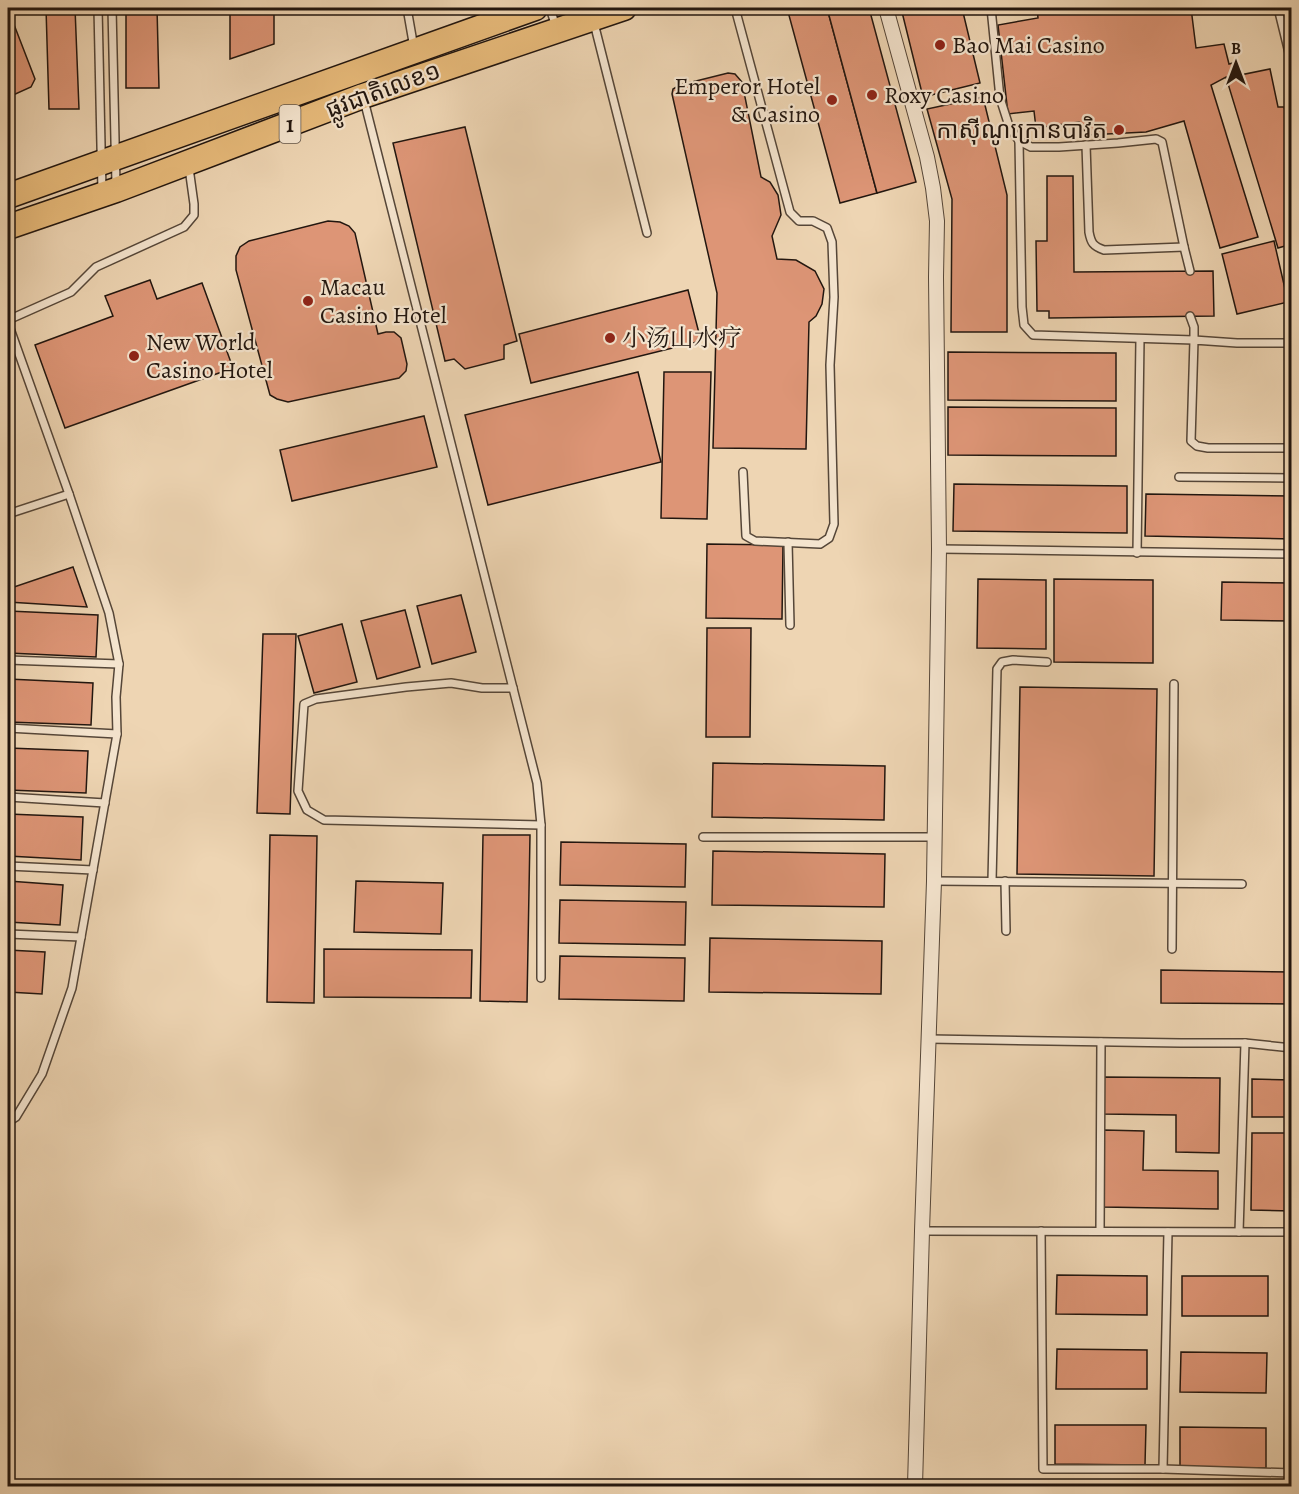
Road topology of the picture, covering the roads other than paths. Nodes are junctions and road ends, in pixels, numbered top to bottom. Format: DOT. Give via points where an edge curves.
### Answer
graph roads {
  1 [pos="98,8"];
  2 [pos="112,8"];
  3 [pos="407,8"];
  4 [pos="535,8"];
  5 [pos="624,8"];
  6 [pos="735,8"];
  7 [pos="886,8"];
  8 [pos="991,8"];
  9 [pos="1278,8"];
  10 [pos="554,18"];
  11 [pos="592,18"];
  12 [pos="414,51"];
  13 [pos="1292,65"];
  14 [pos="360,84"];
  15 [pos="1018,141"];
  16 [pos="1086,145"];
  17 [pos="108,160"];
  18 [pos="188,162"];
  19 [pos="109,192"];
  20 [pos="8,193"];
  21 [pos="8,227"];
  22 [pos="647,232"];
  23 [pos="1184,247"];
  24 [pos="1190,271"];
  25 [pos="1190,316"];
  26 [pos="8,321"];
  27 [pos="1140,339"];
  28 [pos="1194,340"];
  29 [pos="1292,343"];
  30 [pos="1292,448"];
  31 [pos="743,472"];
  32 [pos="1179,477"];
  33 [pos="1292,478"];
  34 [pos="69,494"];
  35 [pos="8,514"];
  36 [pos="788,542"];
  37 [pos="939,549"];
  38 [pos="1137,553"];
  39 [pos="1292,554"];
  40 [pos="790,625"];
  41 [pos="8,660"];
  42 [pos="1047,662"];
  43 [pos="119,664"];
  44 [pos="1174,684"];
  45 [pos="513,688"];
  46 [pos="8,728"];
  47 [pos="117,734"];
  48 [pos="8,797"];
  49 [pos="105,803"];
  50 [pos="541,825"];
  51 [pos="703,837"];
  52 [pos="935,837"];
  53 [pos="8,866"];
  54 [pos="93,870"];
  55 [pos="934,881"];
  56 [pos="992,881"];
  57 [pos="1005,881"];
  58 [pos="1172,883"];
  59 [pos="1242,884"];
  60 [pos="1006,931"];
  61 [pos="8,934"];
  62 [pos="81,937"];
  63 [pos="1172,949"];
  64 [pos="541,978"];
  65 [pos="929,1039"];
  66 [pos="1101,1042"];
  67 [pos="1245,1043"];
  68 [pos="1292,1048"];
  69 [pos="8,1122"];
  70 [pos="921,1231"];
  71 [pos="1041,1231"];
  72 [pos="1100,1232"];
  73 [pos="1168,1232"];
  74 [pos="1239,1232"];
  75 [pos="1291,1232"];
  76 [pos="1163,1469"];
  77 [pos="1290,1473"];
  78 [pos="915,1486"];
  1 -- 17 [label="lane"];
  2 -- 17 [label="lane"];
  3 -- 12 [label="lane"];
  4 -- 12 [label="highway, ផ្លូវជាតិលេខ១ / 1"];
  5 -- 11 [label="highway, ផ្លូវជាតិលេខ១ / 1"];
  6 -- 36 [label="lane" via="789,212 799,221 813,221 827,228 832,242 834,524 829,538 820,544"];
  7 -- 37 [label="street" via="927,157 937,220"];
  8 -- 15 [label="lane" via="1000,98"];
  9 -- 13 [label="lane"];
  10 -- 11 [label="highway, ផ្លូវជាតិលេខ១ / 1"];
  10 -- 14 [label="highway, ផ្លូវជាតិលេខ១ / 1"];
  11 -- 22 [label="lane"];
  12 -- 14 [label="highway, ផ្លូវជាតិលេខ១ / 1"];
  14 -- 17 [label="highway, ផ្លូវជាតិលេខ១ / 1"];
  14 -- 18 [label="highway, ផ្លូវជាតិលេខ១ / 1"];
  14 -- 45 [label="lane"];
  15 -- 16 [label="lane" via="1031,147"];
  15 -- 27 [label="lane" via="1024,325 1033,335"];
  16 -- 23 [label="lane" via="1156,139 1162,142"];
  16 -- 23 [label="lane" via="1089,232 1094,247"];
  17 -- 19 [label="lane"];
  17 -- 19 [label="lane"];
  17 -- 20 [label="highway, ផ្លូវជាតិលេខ១ / 1"];
  18 -- 19 [label="highway, ផ្លូវជាតិលេខ១ / 1"];
  18 -- 26 [label="lane" via="194,215 184,227 96,267 71,292"];
  19 -- 21 [label="highway, ផ្លូវជាតិលេខ១ / 1"];
  23 -- 24 [label="lane"];
  25 -- 28 [label="lane"];
  26 -- 34 [label="lane"];
  27 -- 28 [label="lane"];
  27 -- 38 [label="lane"];
  28 -- 29 [label="lane"];
  28 -- 30 [label="lane" via="1191,441 1208,448"];
  31 -- 36 [label="lane" via="746,536 754,541"];
  32 -- 33 [label="lane"];
  34 -- 35 [label="lane"];
  34 -- 43 [label="lane" via="109,613"];
  36 -- 40 [label="lane"];
  37 -- 38 [label="lane"];
  37 -- 52 [label="street"];
  38 -- 39 [label="lane"];
  41 -- 43 [label="lane"];
  42 -- 56 [label="lane" via="1013,660 1002,662 997,669"];
  43 -- 47 [label="lane"];
  44 -- 58 [label="lane"];
  45 -- 50 [label="lane" via="537,783"];
  45 -- 50 [label="lane" via="451,683 316,699 304,704 298,790 307,810 324,820"];
  46 -- 47 [label="lane"];
  47 -- 49 [label="lane"];
  48 -- 49 [label="lane"];
  49 -- 54 [label="lane"];
  50 -- 64 [label="lane"];
  51 -- 52 [label="lane"];
  52 -- 55 [label="street"];
  53 -- 54 [label="lane"];
  54 -- 62 [label="lane"];
  55 -- 56 [label="lane"];
  55 -- 65 [label="street"];
  56 -- 57 [label="lane"];
  57 -- 58 [label="lane"];
  57 -- 60 [label="lane"];
  58 -- 59 [label="lane"];
  58 -- 63 [label="lane"];
  61 -- 62 [label="lane"];
  62 -- 69 [label="lane" via="72,988 42,1074 16,1117"];
  65 -- 66 [label="lane"];
  65 -- 70 [label="street"];
  66 -- 67 [label="lane"];
  66 -- 72 [label="lane"];
  67 -- 68 [label="lane"];
  67 -- 74 [label="lane"];
  70 -- 71 [label="lane"];
  70 -- 78 [label="street"];
  71 -- 72 [label="lane"];
  71 -- 76 [label="lane" via="1043,1469"];
  72 -- 73 [label="lane"];
  73 -- 74 [label="lane"];
  73 -- 76 [label="lane"];
  74 -- 75 [label="lane"];
  75 -- 77 [label="lane"];
  76 -- 77 [label="lane"];
}
